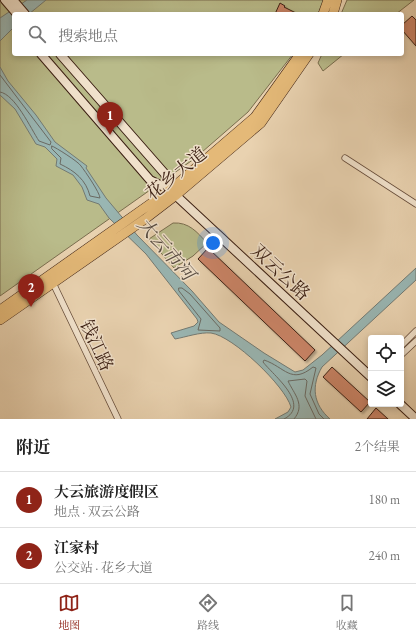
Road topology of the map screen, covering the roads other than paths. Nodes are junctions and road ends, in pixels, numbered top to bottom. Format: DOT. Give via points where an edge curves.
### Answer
graph roads {
  1 [pos="328,0"];
  2 [pos="337,0"];
  3 [pos="10,1"];
  4 [pos="16,12"];
  5 [pos="23,12"];
  6 [pos="324,12"];
  7 [pos="334,12"];
  8 [pos="44,56"];
  9 [pos="62,56"];
  10 [pos="299,56"];
  11 [pos="308,56"];
  12 [pos="345,158"];
  13 [pos="173,193"];
  14 [pos="416,204"];
  15 [pos="113,236"];
  16 [pos="52,283"];
  17 [pos="0,310"];
  18 [pos="0,320"];
  19 [pos="416,331"];
  20 [pos="416,341"];
  21 [pos="404,343"];
  22 [pos="404,352"];
  23 [pos="368,374"];
  24 [pos="403,407"];
  25 [pos="118,419"];
  26 [pos="416,419"];
  1 -- 6 [label="main road"];
  2 -- 7 [label="main road"];
  3 -- 4 [label="street"];
  3 -- 5 [label="street"];
  8 -- 13 [label="street, 双云公路" via="150,180"];
  9 -- 13 [label="street, 双云公路" via="165,174"];
  10 -- 13 [label="main road, 花乡大道" via="255,117"];
  11 -- 13 [label="main road, 花乡大道" via="261,123"];
  12 -- 14 [label="street"];
  13 -- 15 [label="main road, 花乡大道" via="129,219"];
  13 -- 15 [label="main road, 花乡大道" via="135,226"];
  13 -- 23 [label="street, 双云公路"];
  15 -- 16 [label="main road, 花乡大道"];
  15 -- 17 [label="main road, 花乡大道"];
  16 -- 18 [label="main road, 花乡大道"];
  16 -- 25 [label="street, 钱江路"];
  19 -- 21 [label="street"];
  20 -- 22 [label="street"];
  24 -- 26 [label="street"];
}
